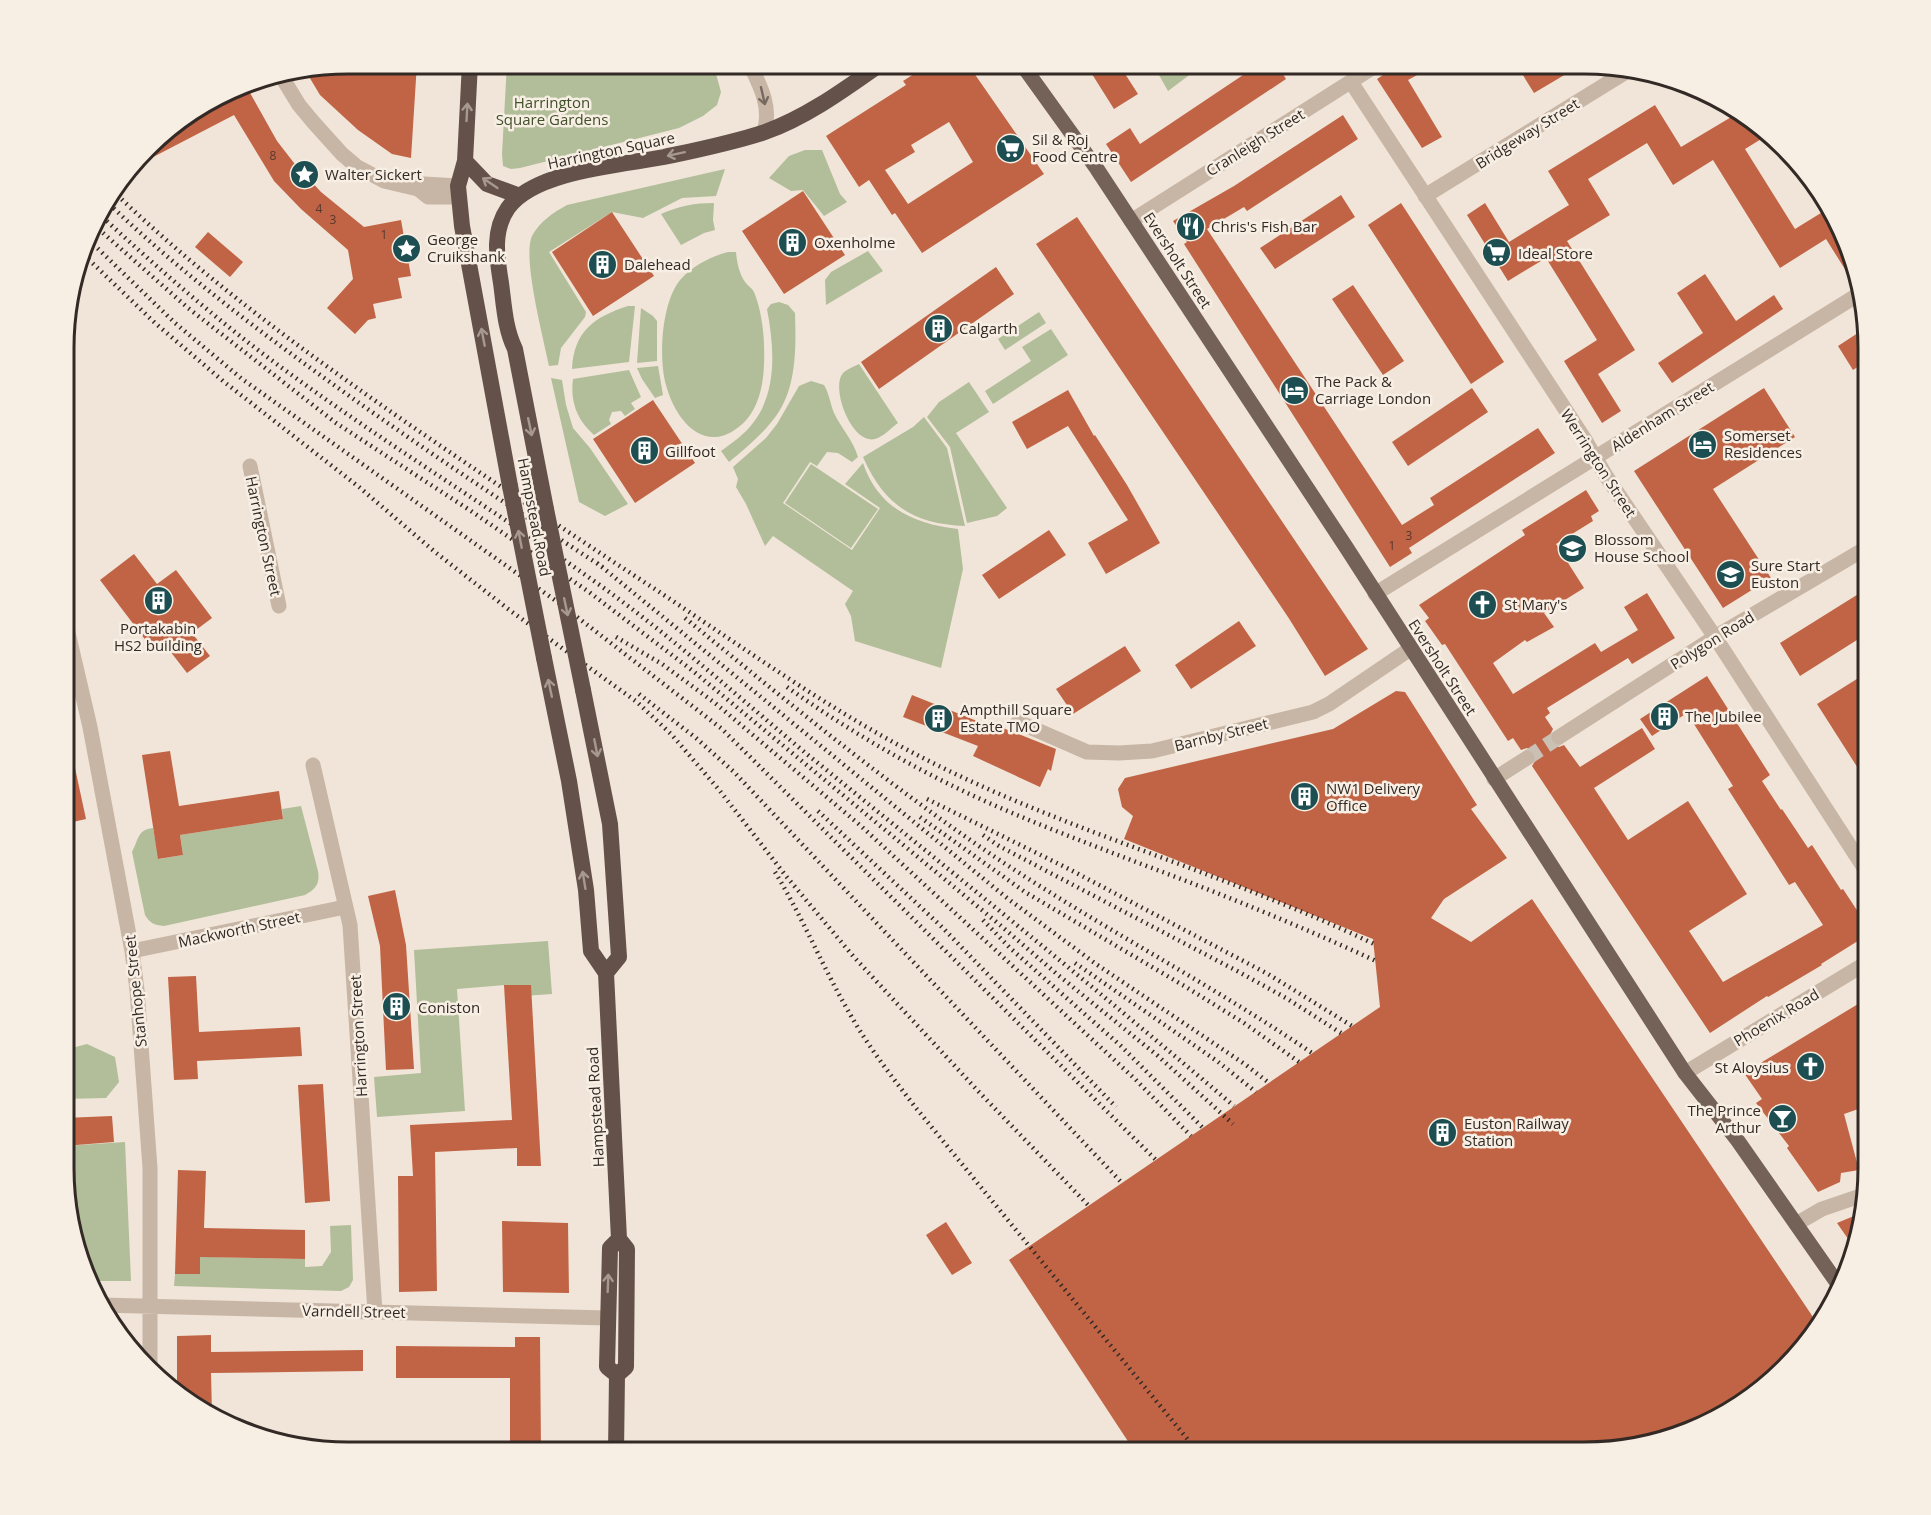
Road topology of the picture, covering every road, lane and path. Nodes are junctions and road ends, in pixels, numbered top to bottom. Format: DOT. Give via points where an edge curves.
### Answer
graph roads {
  1 [pos="469,74"];
  2 [pos="754,74"];
  3 [pos="867,74"];
  4 [pos="1029,74"];
  5 [pos="1363,74"];
  6 [pos="1619,76"];
  7 [pos="284,81"];
  8 [pos="1351,82"];
  9 [pos="764,132"];
  10 [pos="465,161"];
  11 [pos="458,191"];
  12 [pos="520,196"];
  13 [pos="1425,196"];
  14 [pos="1131,221"];
  15 [pos="1853,298"];
  16 [pos="515,349"];
  17 [pos="1596,457"];
  18 [pos="250,466"];
  19 [pos="1858,553"];
  20 [pos="1375,594"];
  21 [pos="279,606"];
  22 [pos="1715,637"];
  23 [pos="1410,649"];
  24 [pos="74,659"];
  25 [pos="1018,722"];
  26 [pos="1559,737"];
  27 [pos="1527,758"];
  28 [pos="313,765"];
  29 [pos="1494,779"];
  30 [pos="1858,859"];
  31 [pos="345,907"];
  32 [pos="132,951"];
  33 [pos="1858,968"];
  34 [pos="606,973"];
  35 [pos="1685,1073"];
  36 [pos="1856,1198"];
  37 [pos="1796,1224"];
  38 [pos="619,1239"];
  39 [pos="1834,1279"];
  40 [pos="110,1305"];
  41 [pos="151,1306"];
  42 [pos="375,1312"];
  43 [pos="607,1318"];
  44 [pos="150,1357"];
  45 [pos="617,1375"];
  46 [pos="616,1442"];
  10 -- 1 [label="highway, Hampstead Road, one-way"];
  2 -- 9 [label="street, one-way" via="763,91 767,121"];
  3 -- 9 [label="highway, Harrington Square" via="837,95"];
  4 -- 14 [label="main road, Eversholt Street"];
  5 -- 8 [label="street, Cranleigh Street"];
  6 -- 13 [label="street, Bridgeway Street"];
  7 -- 11 [label="street" via="299,105 356,165 384,181 418,189 428,197"];
  8 -- 13 [label="street, Werrington Street"];
  8 -- 14 [label="street, Cranleigh Street"];
  9 -- 12 [label="highway, Harrington Square, one-way" via="692,151 551,179"];
  10 -- 11 [label="highway, Hampstead Road"];
  12 -- 10 [label="highway, one-way" via="487,184"];
  34 -- 11 [label="highway, Hampstead Road, one-way, bridge" via="591,951 569,781 510,486"];
  12 -- 16 [label="highway, Harrington Square" via="504,214 496,244 509,336"];
  13 -- 17 [label="street, Werrington Street"];
  14 -- 20 [label="main road, Eversholt Street"];
  15 -- 17 [label="street, Aldenham Street"];
  16 -- 34 [label="highway, Hampstead Road, one-way, bridge" via="610,824 619,957"];
  17 -- 20 [label="street, Aldenham Street"];
  17 -- 22 [label="street, Werrington Street"];
  18 -- 21 [label="street, Harrington Street"];
  19 -- 22 [label="street, Polygon Road"];
  20 -- 23 [label="main road, Eversholt Street"];
  22 -- 26 [label="street, Polygon Road"];
  22 -- 30 [label="street, Werrington Street"];
  23 -- 25 [label="street, Barnby Street" via="1313,712 1152,751 1087,752"];
  23 -- 29 [label="main road, Eversholt Street"];
  24 -- 32 [label="street, Stanhope Street"];
  27 -- 29 [label="street"];
  28 -- 31 [label="street, Harrington Street"];
  29 -- 35 [label="main road, Eversholt Street"];
  31 -- 32 [label="street, Mackworth Street"];
  31 -- 42 [label="street, Harrington Street" via="354,965"];
  32 -- 41 [label="street, Stanhope Street" via="150,1168"];
  33 -- 35 [label="street, Phoenix Road"];
  34 -- 38 [label="highway, Hampstead Road"];
  35 -- 37 [label="main road, Eversholt Street" via="1738,1140"];
  36 -- 37 [label="street" via="1822,1209"];
  37 -- 39 [label="main road, Eversholt Street"];
  43 -- 38 [label="highway, Hampstead Road, one-way" via="610,1248"];
  38 -- 45 [label="highway, Hampstead Road" via="627,1249 626,1363"];
  40 -- 41 [label="street, Varndell Street"];
  41 -- 42 [label="street, Varndell Street"];
  41 -- 44 [label="street, Stanhope Street"];
  42 -- 43 [label="street, Varndell Street"];
  43 -- 45 [label="highway, Hampstead Road" via="607,1367"];
  45 -- 46 [label="highway, Hampstead Road"];
}
